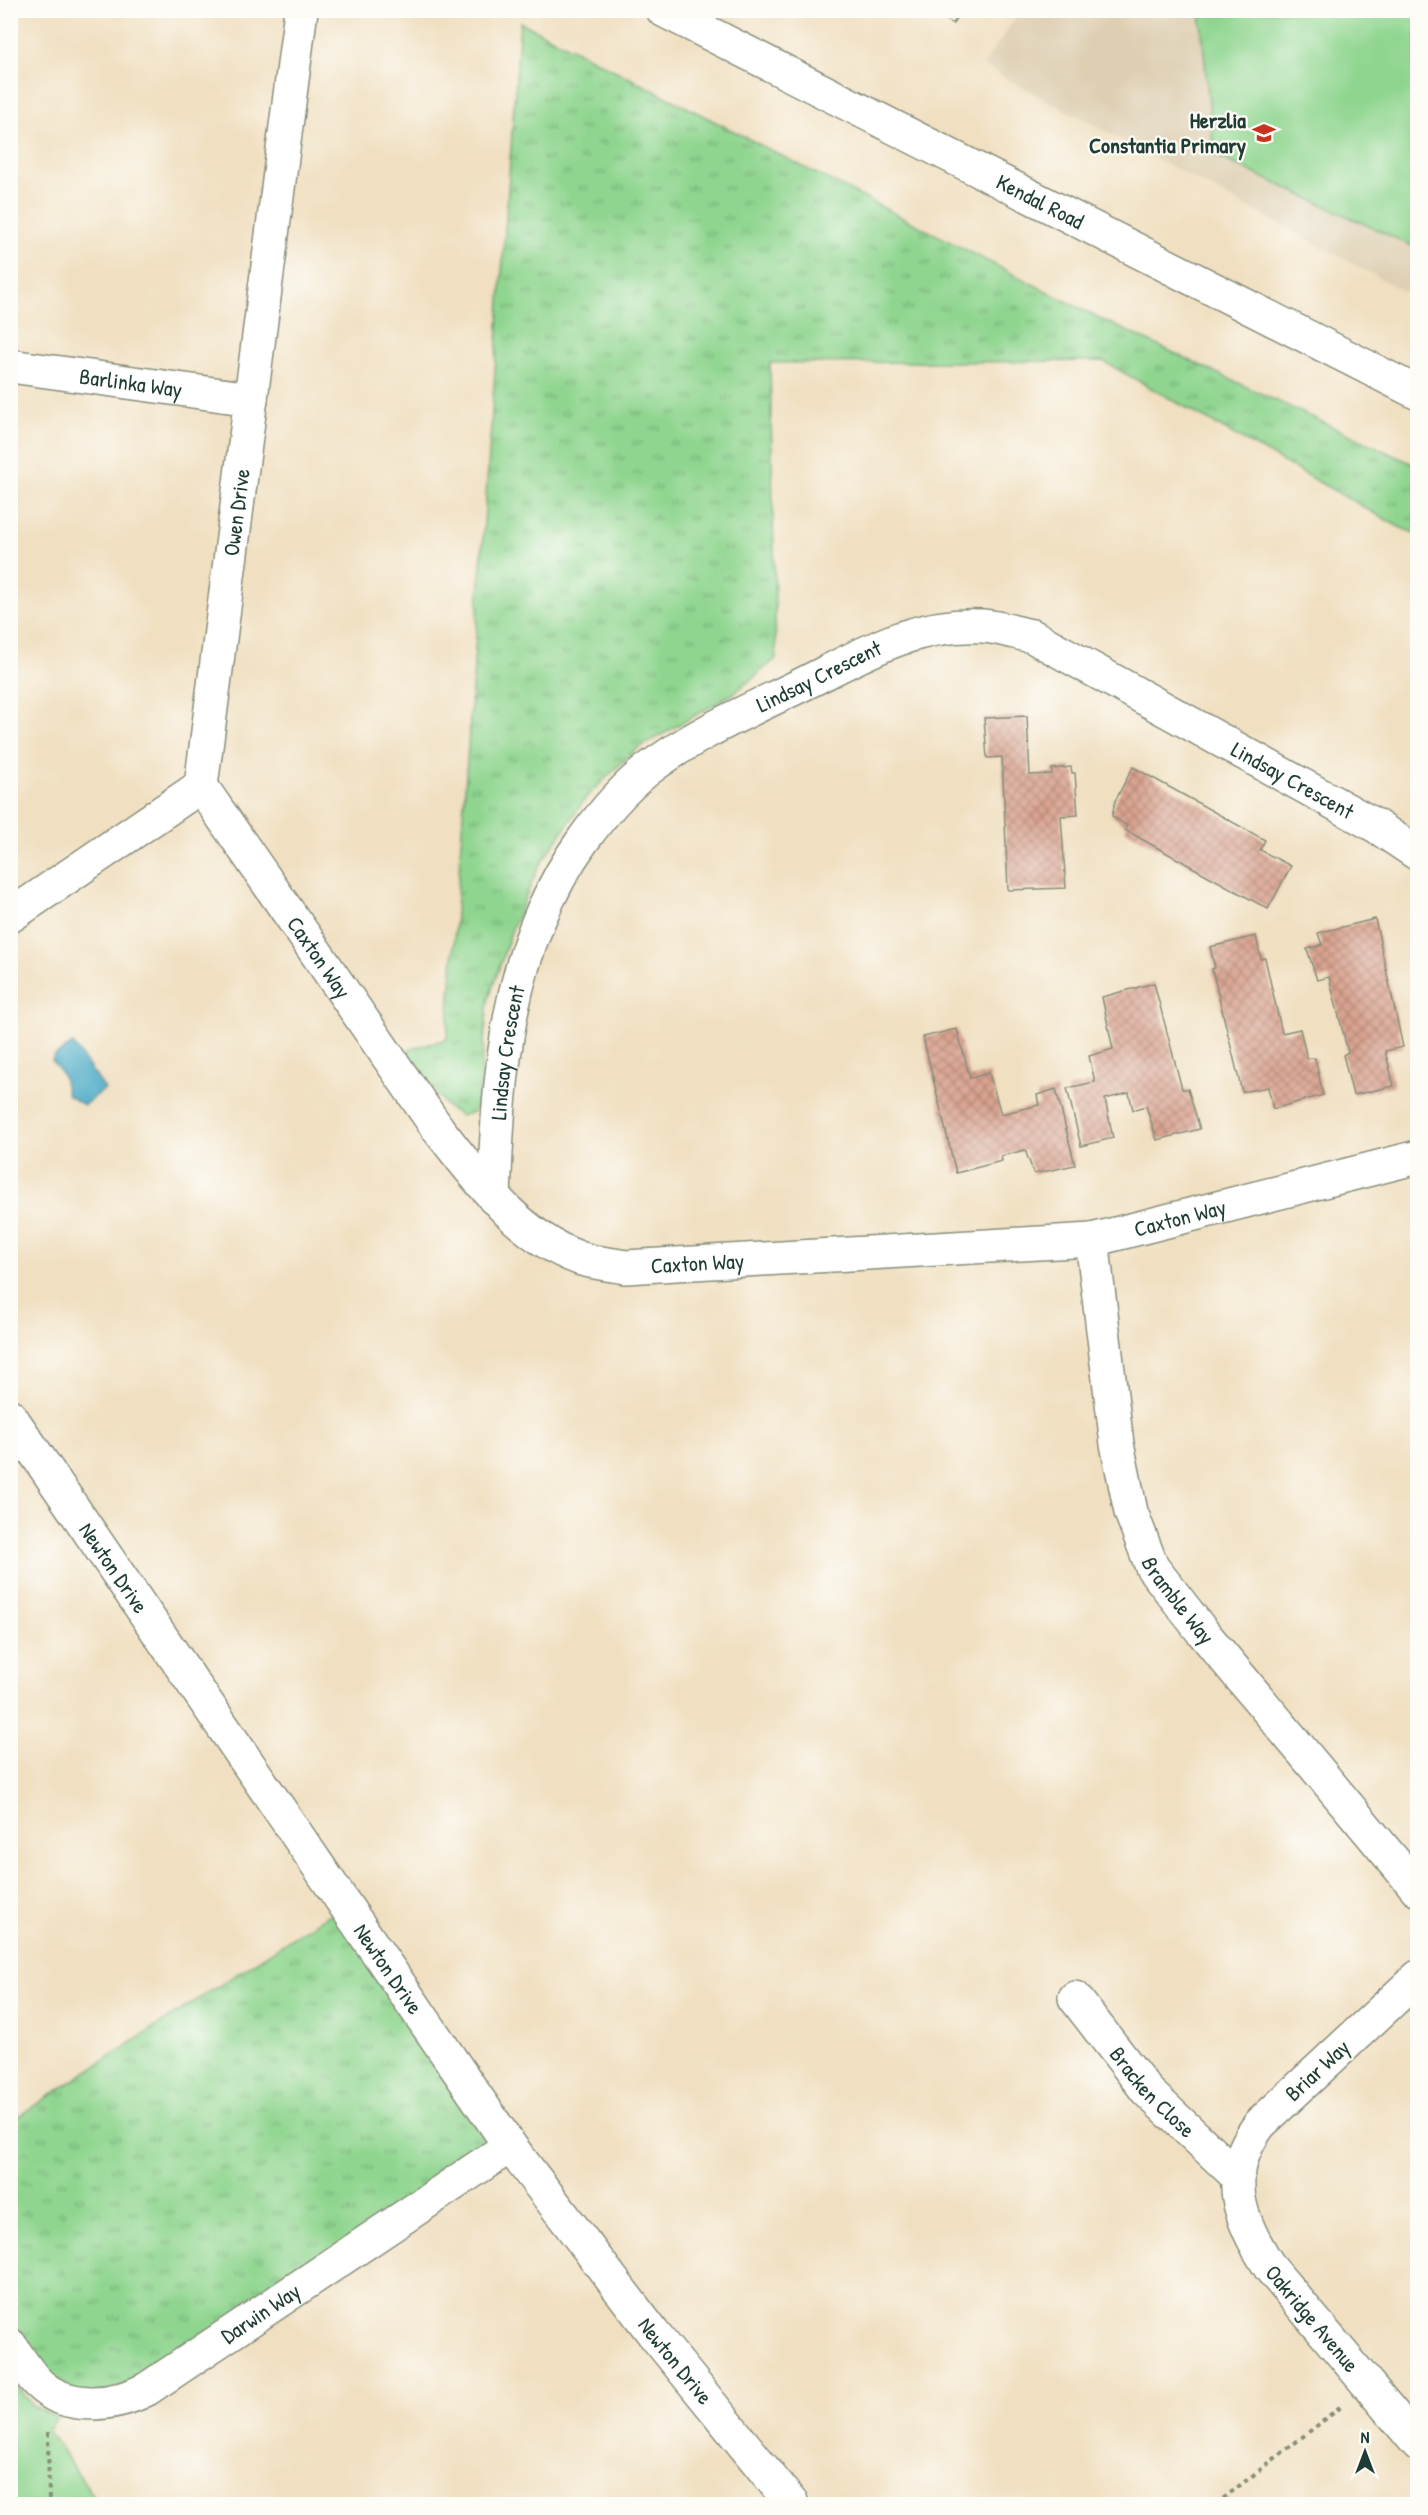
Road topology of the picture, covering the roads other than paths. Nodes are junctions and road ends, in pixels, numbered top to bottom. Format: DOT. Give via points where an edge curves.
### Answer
graph roads {
  1 [pos="301,10"];
  2 [pos="663,10"];
  3 [pos="10,366"];
  4 [pos="1418,393"];
  5 [pos="251,399"];
  6 [pos="201,786"];
  7 [pos="1418,854"];
  8 [pos="10,916"];
  9 [pos="1418,1157"];
  10 [pos="494,1198"];
  11 [pos="1092,1240"];
  12 [pos="10,1416"];
  13 [pos="1418,1890"];
  14 [pos="1418,1977"];
  15 [pos="1075,1998"];
  16 [pos="510,2146"];
  17 [pos="1238,2177"];
  18 [pos="10,2345"];
  19 [pos="1418,2444"];
  20 [pos="792,2505"];
  1 -- 5 [label="street, Owen Drive"];
  2 -- 4 [label="street, Kendal Road"];
  3 -- 5 [label="street, Barlinka Way"];
  5 -- 6 [label="street, Owen Drive"];
  6 -- 8 [label="street"];
  6 -- 10 [label="street, Caxton Way" via="438,1129"];
  7 -- 10 [label="street, Lindsay Crescent" via="1376,826 1032,636 985,626 940,627 900,636 698,736 646,771 603,813 569,860 538,917 518,976 506,1038"];
  9 -- 11 [label="street, Caxton Way"];
  10 -- 11 [label="street, Caxton Way" via="544,1241 580,1258 625,1267"];
  11 -- 13 [label="street, Bramble Way" via="1117,1444 1131,1512 1152,1567"];
  12 -- 16 [label="street, Newton Drive"];
  14 -- 17 [label="street, Briar Way" via="1260,2124 1247,2140"];
  15 -- 17 [label="street, Bracken Close" via="1148,2091"];
  16 -- 18 [label="street, Darwin Way" via="131,2397 88,2402 55,2394 39,2384"];
  16 -- 20 [label="street, Newton Drive" via="653,2333"];
  17 -- 19 [label="street, Oakridge Avenue" via="1241,2211 1252,2240 1271,2269"];
}
